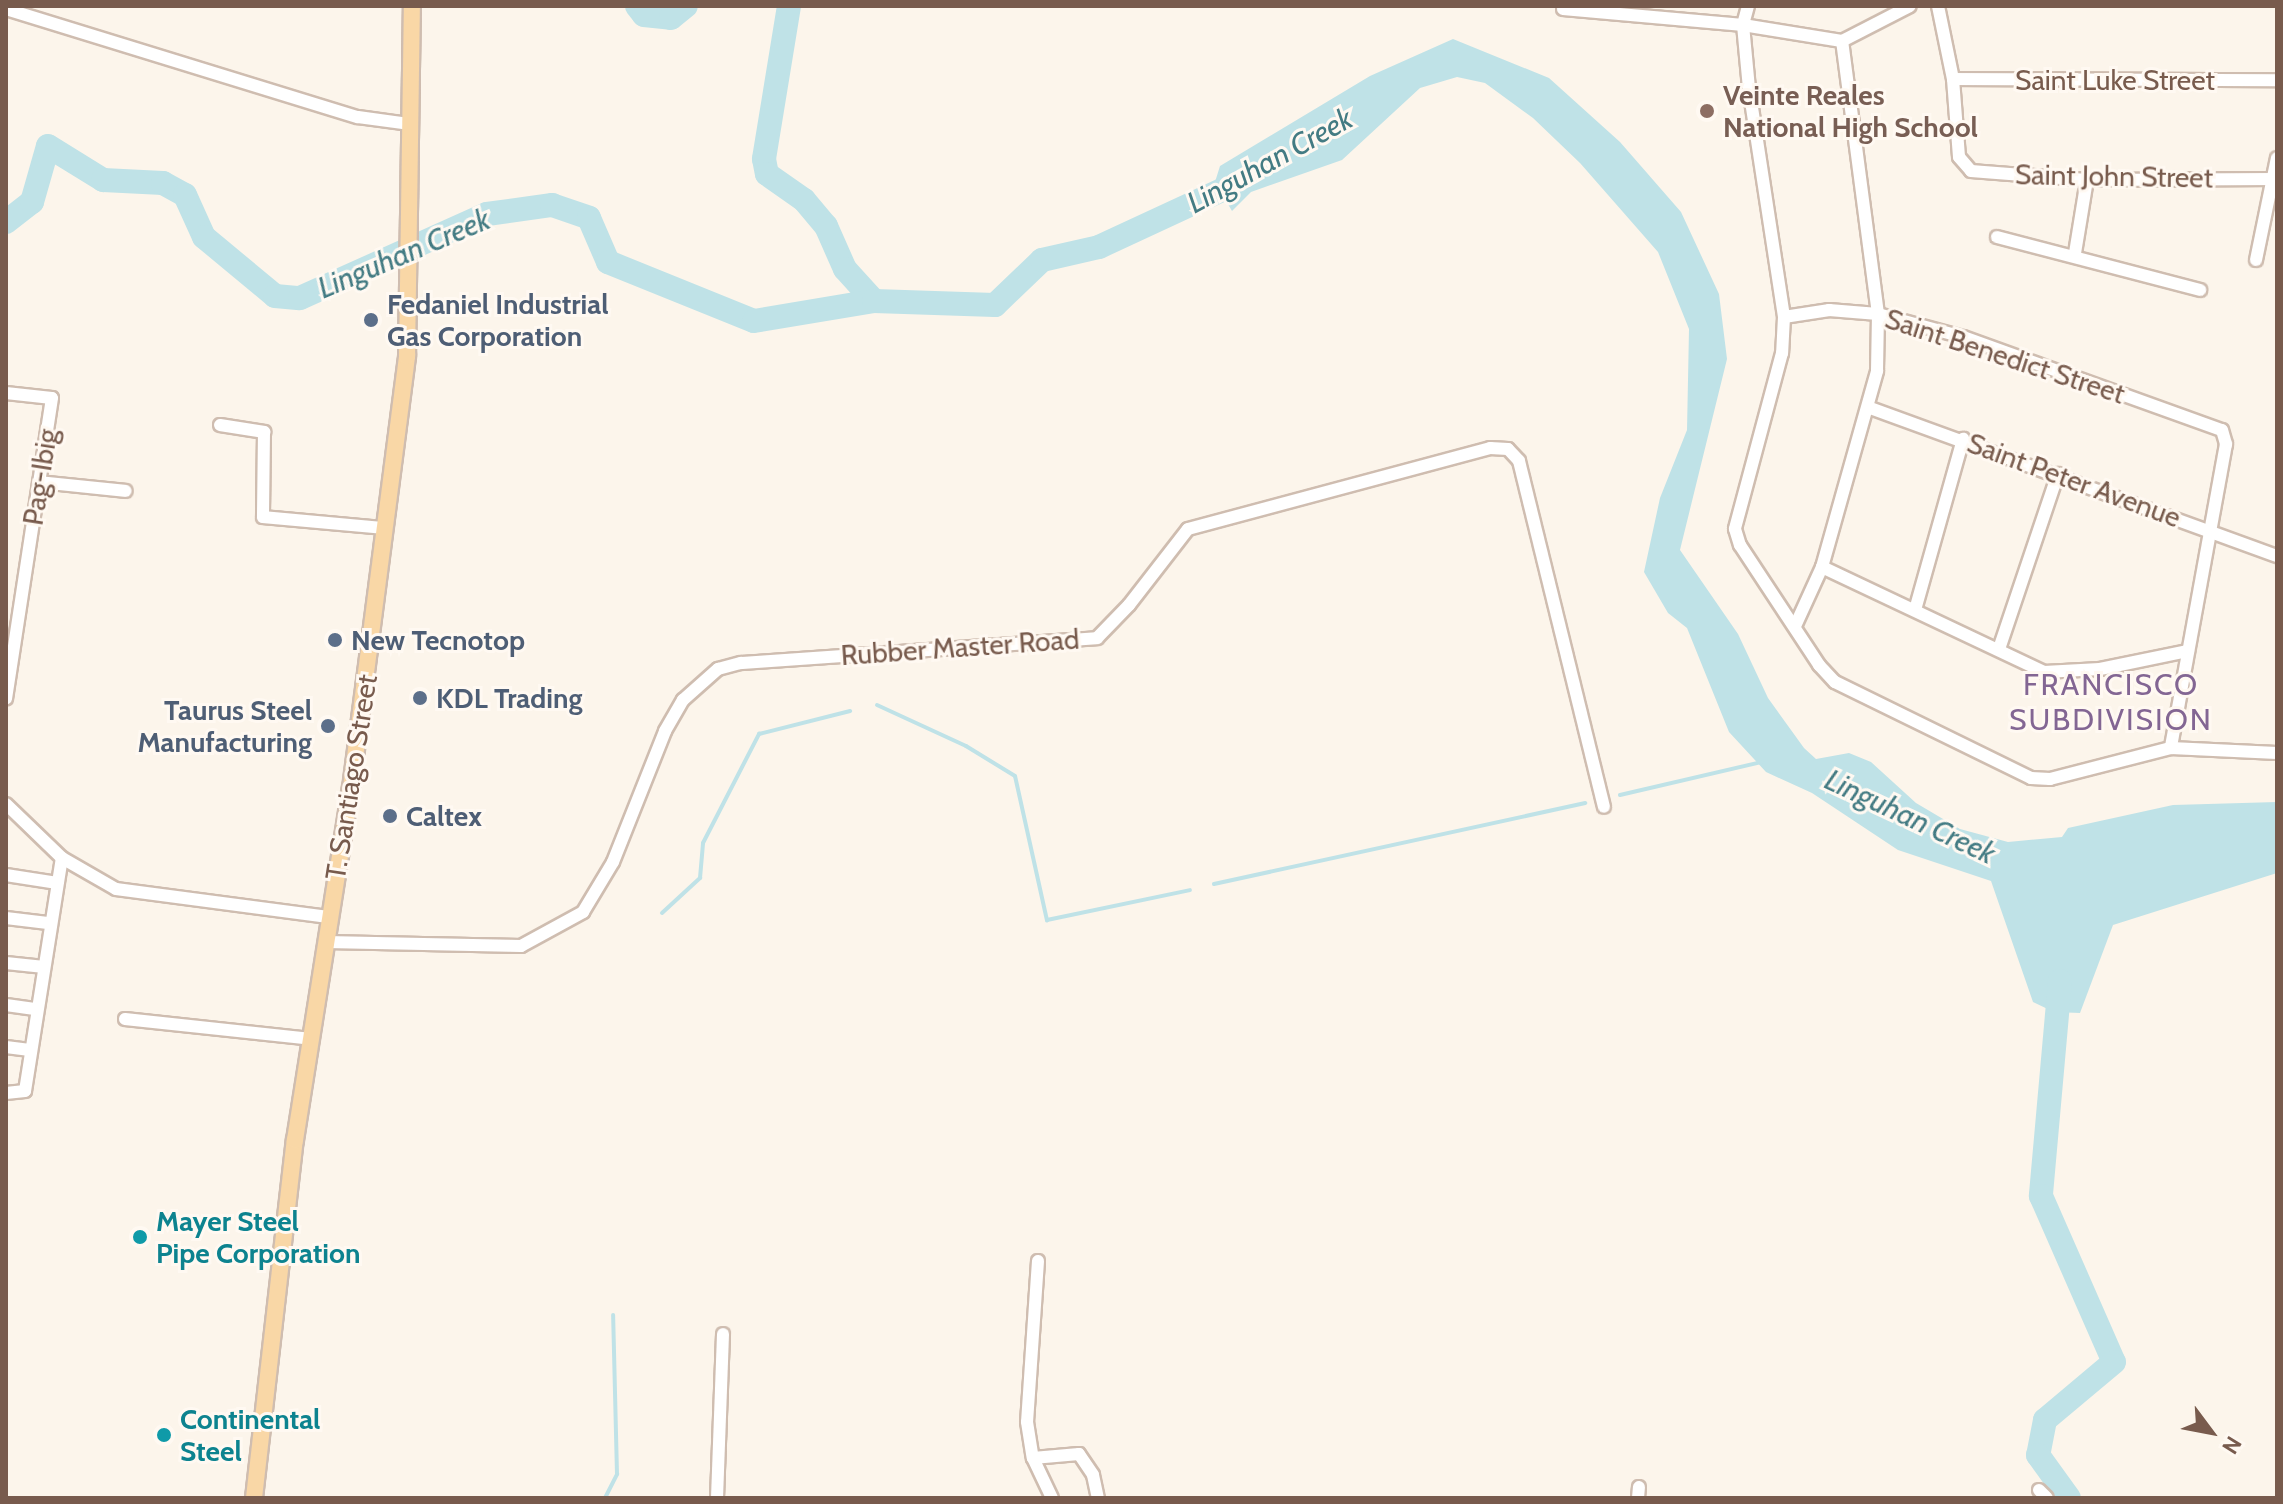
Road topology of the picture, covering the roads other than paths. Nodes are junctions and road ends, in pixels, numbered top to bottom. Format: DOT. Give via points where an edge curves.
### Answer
graph roads {
  1 [pos="412,6"];
  2 [pos="1748,6"];
  3 [pos="1910,6"];
  4 [pos="1938,6"];
  5 [pos="6,9"];
  6 [pos="1563,9"];
  7 [pos="1743,25"];
  8 [pos="1842,41"];
  9 [pos="1953,79"];
  10 [pos="2277,80"];
  11 [pos="409,124"];
  12 [pos="2277,158"];
  13 [pos="2275,179"];
  14 [pos="2087,180"];
  15 [pos="1997,237"];
  16 [pos="2075,253"];
  17 [pos="2256,260"];
  18 [pos="2200,290"];
  19 [pos="1878,314"];
  20 [pos="1784,317"];
  21 [pos="6,393"];
  22 [pos="1870,408"];
  23 [pos="220,425"];
  24 [pos="1963,439"];
  25 [pos="2058,474"];
  26 [pos="39,482"];
  27 [pos="126,491"];
  28 [pos="385,528"];
  29 [pos="2209,530"];
  30 [pos="2277,556"];
  31 [pos="1822,567"];
  32 [pos="1915,610"];
  33 [pos="1796,624"];
  34 [pos="1999,649"];
  35 [pos="2188,651"];
  36 [pos="6,699"];
  37 [pos="2171,748"];
  38 [pos="2277,753"];
  39 [pos="6,804"];
  40 [pos="1604,807"];
  41 [pos="62,858"];
  42 [pos="6,875"];
  43 [pos="57,883"];
  44 [pos="330,917"];
  45 [pos="6,918"];
  46 [pos="48,923"];
  47 [pos="326,942"];
  48 [pos="6,963"];
  49 [pos="42,967"];
  50 [pos="6,1005"];
  51 [pos="35,1009"];
  52 [pos="125,1019"];
  53 [pos="311,1039"];
  54 [pos="6,1047"];
  55 [pos="30,1050"];
  56 [pos="6,1093"];
  57 [pos="1038,1261"];
  58 [pos="723,1334"];
  59 [pos="1033,1458"];
  60 [pos="254,1498"];
  61 [pos="717,1498"];
  62 [pos="1052,1498"];
  63 [pos="1098,1498"];
  1 -- 11 [label="main road, T. Santiago Street"];
  2 -- 7 [label="street"];
  3 -- 8 [label="street"];
  4 -- 9 [label="street"];
  5 -- 11 [label="street" via="358,117"];
  6 -- 7 [label="street"];
  7 -- 8 [label="street"];
  7 -- 20 [label="street"];
  8 -- 19 [label="street"];
  9 -- 10 [label="street, Saint Luke Street"];
  9 -- 14 [label="street, Saint John Street" via="1959,157 1971,171"];
  11 -- 28 [label="main road, T. Santiago Street" via="407,356"];
  12 -- 13 [label="street"];
  13 -- 14 [label="street, Saint John Street"];
  13 -- 17 [label="street"];
  14 -- 16 [label="street"];
  15 -- 16 [label="street"];
  16 -- 18 [label="street"];
  19 -- 20 [label="street, Saint Benedict Street" via="1829,310"];
  19 -- 22 [label="street"];
  19 -- 29 [label="street, Saint Benedict Street" via="1963,337 2222,430 2226,444"];
  20 -- 33 [label="street" via="1782,353 1735,529 1740,545"];
  21 -- 26 [label="street, Pag-Ibig" via="52,398"];
  22 -- 24 [label="street, Saint Peter Avenue"];
  22 -- 31 [label="street"];
  23 -- 28 [label="street" via="264,432 263,517"];
  24 -- 25 [label="street, Saint Peter Avenue"];
  24 -- 32 [label="street"];
  25 -- 29 [label="street, Saint Peter Avenue"];
  25 -- 34 [label="street"];
  26 -- 27 [label="street"];
  26 -- 36 [label="street, Pag-Ibig"];
  28 -- 44 [label="main road, T. Santiago Street"];
  29 -- 30 [label="street, Saint Peter Avenue"];
  29 -- 35 [label="street"];
  31 -- 32 [label="street"];
  31 -- 33 [label="street"];
  32 -- 34 [label="street"];
  33 -- 37 [label="street" via="1835,682 2031,778 2050,779"];
  34 -- 35 [label="street" via="2059,675"];
  35 -- 37 [label="street"];
  37 -- 38 [label="street"];
  39 -- 41 [label="street"];
  40 -- 47 [label="street, Rubber Master Road" via="1519,461 1508,449 1490,448 1188,529 1097,638 752,662 718,669 683,700 665,731 613,862 583,912 521,946"];
  41 -- 43 [label="street"];
  41 -- 44 [label="street" via="100,882 144,896"];
  42 -- 43 [label="street"];
  43 -- 46 [label="street"];
  44 -- 47 [label="main road, T. Santiago Street"];
  45 -- 46 [label="street"];
  46 -- 49 [label="street"];
  47 -- 53 [label="main road, T. Santiago Street"];
  48 -- 49 [label="street"];
  49 -- 51 [label="street"];
  50 -- 51 [label="street"];
  51 -- 55 [label="street"];
  52 -- 53 [label="street"];
  53 -- 60 [label="main road, T. Santiago Street"];
  54 -- 55 [label="street"];
  55 -- 56 [label="street" via="25,1091"];
  57 -- 59 [label="street" via="1027,1386"];
  58 -- 61 [label="street"];
  59 -- 62 [label="street"];
  59 -- 63 [label="street" via="1079,1454 1093,1475"];
}
